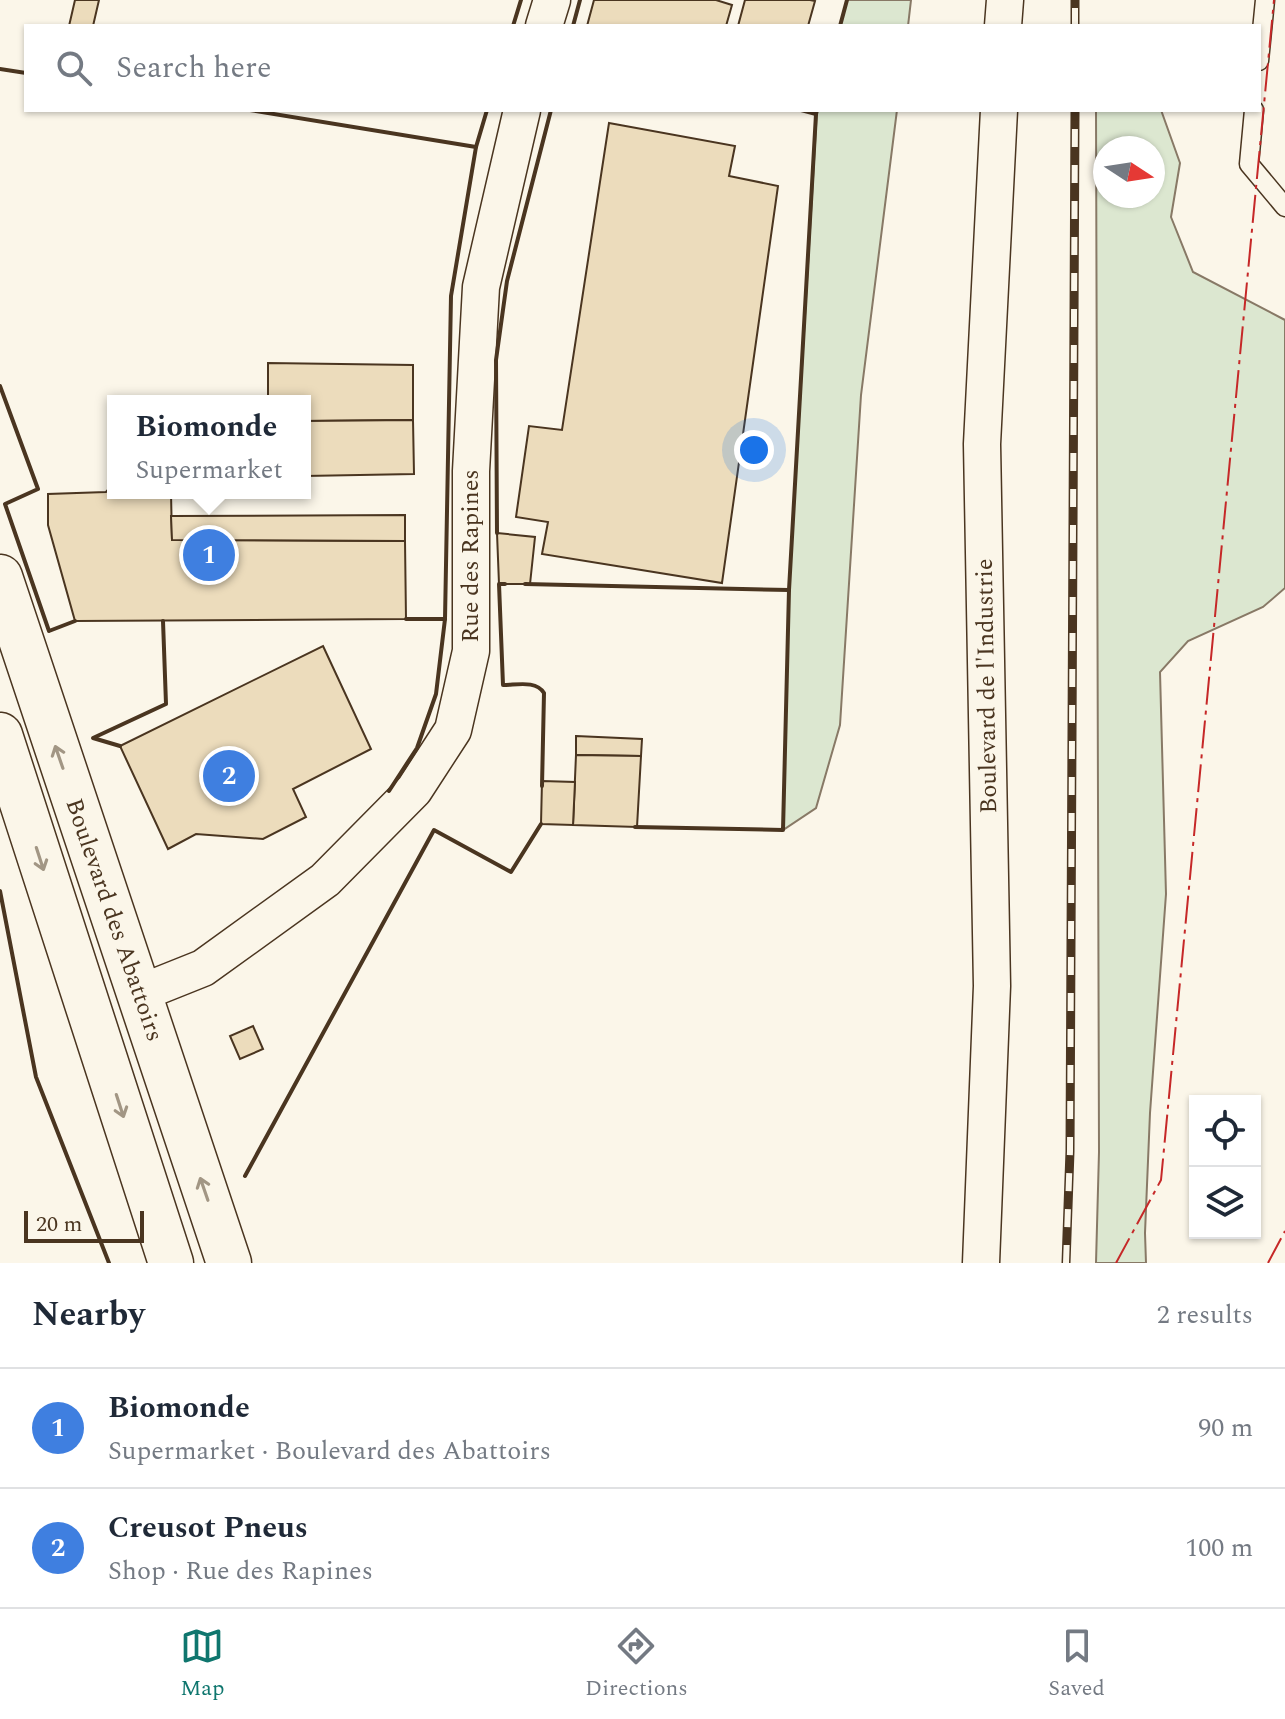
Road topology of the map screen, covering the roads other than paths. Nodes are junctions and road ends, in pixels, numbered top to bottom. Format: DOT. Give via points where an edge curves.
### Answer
graph roads {
  1 [pos="552,0"];
  2 [pos="1005,0"];
  3 [pos="1265,0"];
  4 [pos="545,24"];
  5 [pos="1003,24"];
  6 [pos="1261,41"];
  7 [pos="522,112"];
  8 [pos="999,112"];
  9 [pos="1254,112"];
  10 [pos="1285,207"];
  11 [pos="0,577"];
  12 [pos="0,735"];
  13 [pos="138,994"];
  14 [pos="171,1263"];
  15 [pos="229,1263"];
  16 [pos="981,1263"];
  1 -- 4 [label="street"];
  2 -- 5 [label="street"];
  3 -- 6 [label="lane"];
  7 -- 13 [label="street, Rue des Rapines" via="481,287 471,471 471,651 453,730 414,790 325,880 203,968"];
  8 -- 16 [label="street, Boulevard de l'Industrie" via="982,444 992,986"];
  9 -- 10 [label="lane" via="1249,164"];
  13 -- 11 [label="street, Boulevard des Abattoirs, one-way"];
  12 -- 14 [label="street, Boulevard des Abattoirs, one-way"];
  15 -- 13 [label="street, Boulevard des Abattoirs, one-way"];
}
